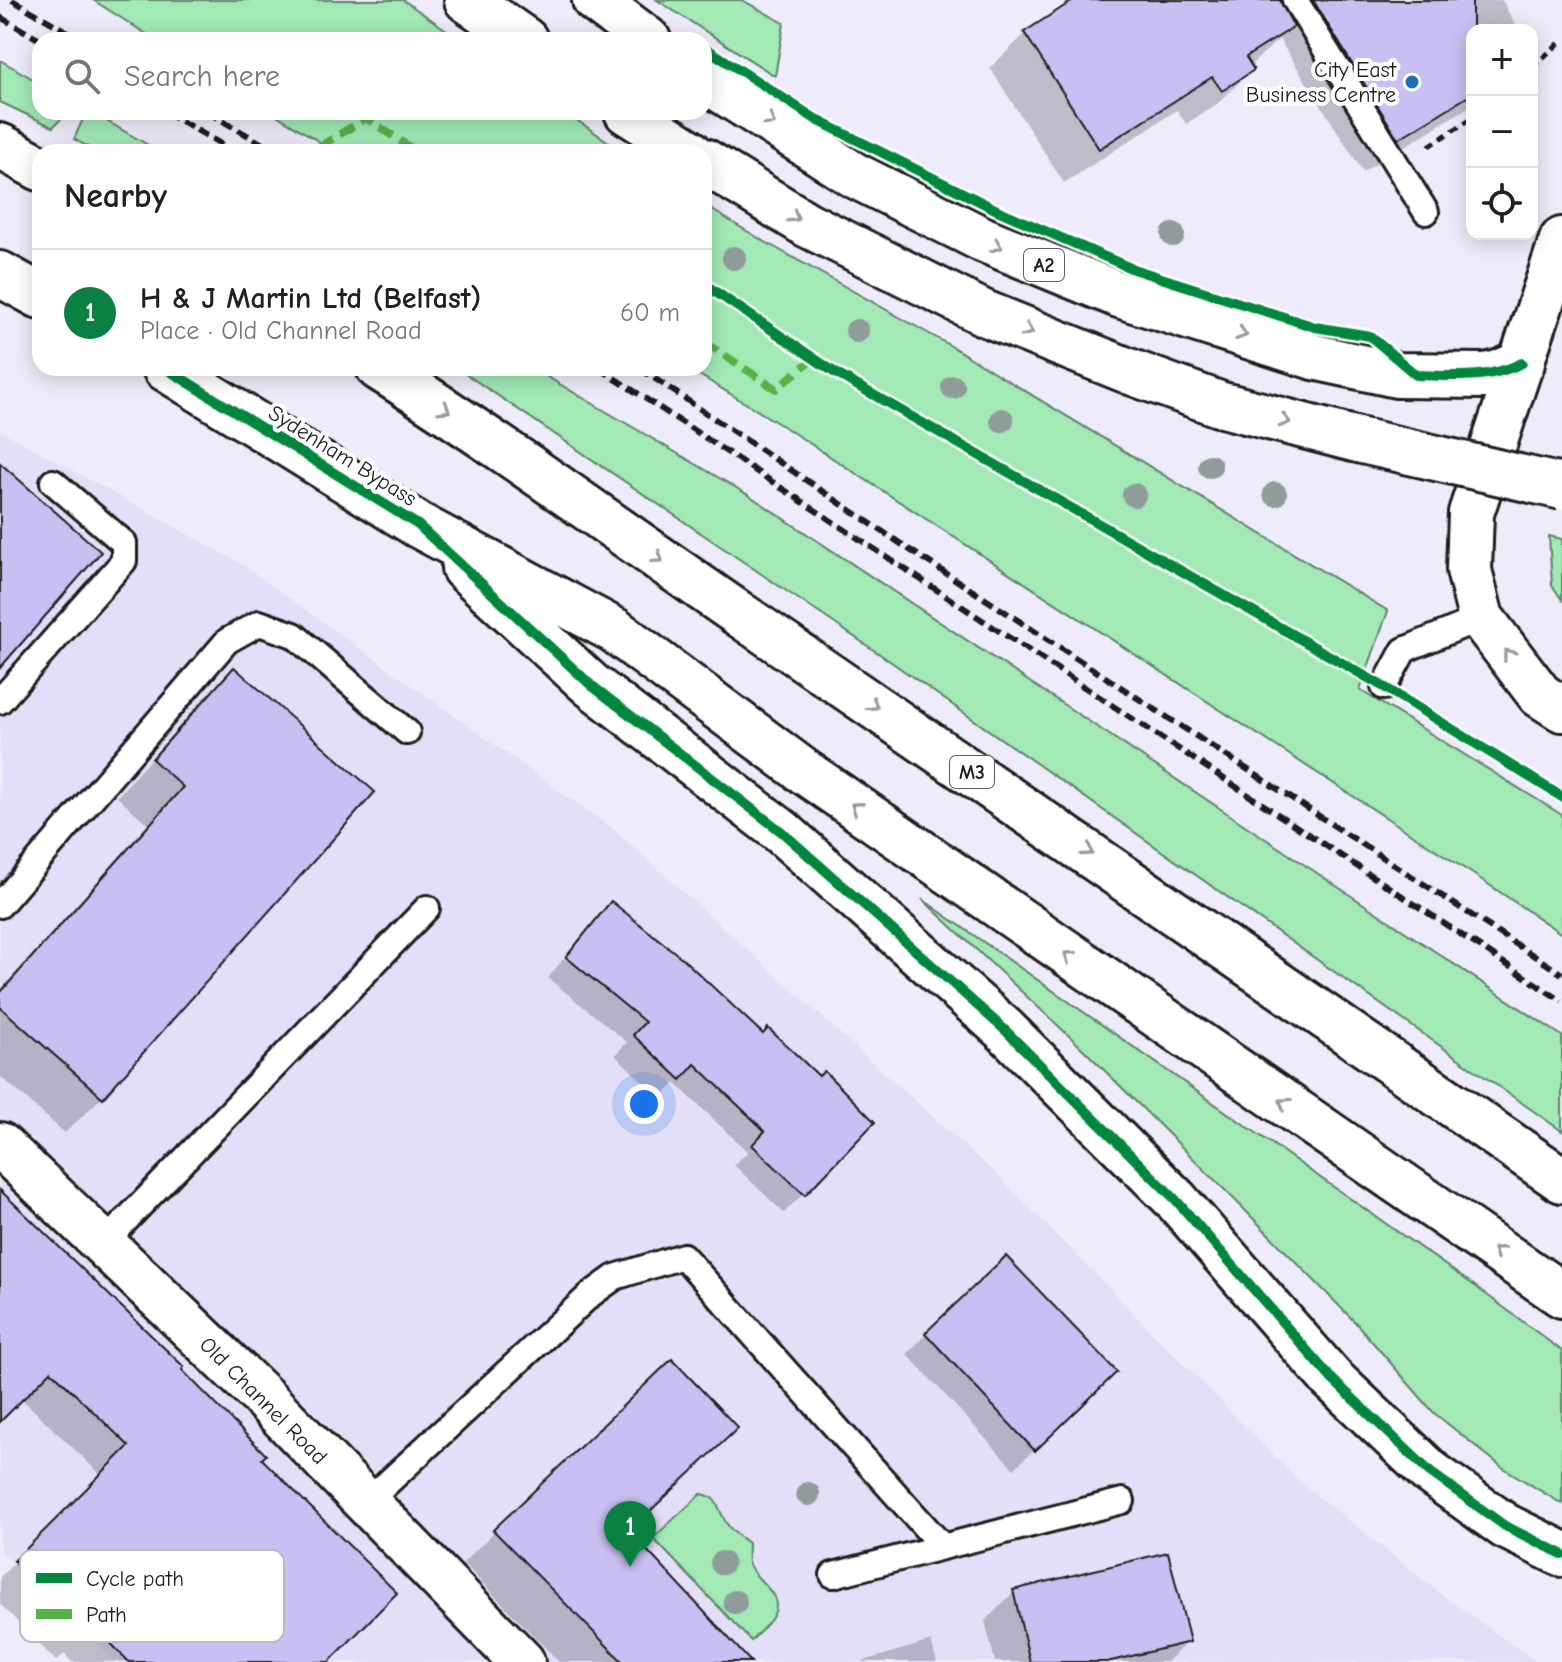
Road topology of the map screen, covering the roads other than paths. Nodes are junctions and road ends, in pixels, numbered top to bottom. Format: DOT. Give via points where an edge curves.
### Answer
graph roads {
  1 [pos="467,0"];
  2 [pos="595,0"];
  3 [pos="1295,0"];
  4 [pos="513,32"];
  5 [pos="637,32"];
  6 [pos="712,84"];
  7 [pos="640,120"];
  8 [pos="677,144"];
  9 [pos="0,146"];
  10 [pos="32,164"];
  11 [pos="712,166"];
  12 [pos="1426,212"];
  13 [pos="1562,240"];
  14 [pos="0,274"];
  15 [pos="32,292"];
  16 [pos="1522,363"];
  17 [pos="178,376"];
  18 [pos="392,376"];
  19 [pos="53,482"];
  20 [pos="1562,487"];
  21 [pos="418,525"];
  22 [pos="1481,618"];
  23 [pos="1384,687"];
  24 [pos="0,701"];
  25 [pos="1562,709"];
  26 [pos="407,732"];
  27 [pos="0,905"];
  28 [pos="427,908"];
  29 [pos="0,1145"];
  30 [pos="1562,1180"];
  31 [pos="103,1244"];
  32 [pos="1562,1295"];
  33 [pos="1122,1501"];
  34 [pos="367,1502"];
  35 [pos="942,1546"];
  36 [pos="1562,1554"];
  37 [pos="833,1575"];
  38 [pos="522,1662"];
  1 -- 4 [label="main road"];
  2 -- 5 [label="main road"];
  3 -- 12 [label="lane"];
  6 -- 16 [label="main road, A2, one-way" via="854,175 982,239 1119,295 1314,357 1397,375 1485,376"];
  7 -- 8 [label="main road"];
  9 -- 10 [label="main road"];
  11 -- 20 [label="main road, one-way, bridge" via="806,224 984,313 1131,372 1219,404"];
  13 -- 16 [label="main road"];
  14 -- 15 [label="main road"];
  16 -- 22 [label="main road" via="1471,513 1469,570"];
  17 -- 21 [label="main road, Sydenham Bypass"];
  18 -- 30 [label="main road, M3, one-way"];
  19 -- 24 [label="lane" via="124,543 124,561"];
  32 -- 21 [label="main road, one-way" via="815,779 614,630"];
  21 -- 36 [label="main road" via="591,685 782,832 1005,1030 1175,1199 1331,1378 1430,1472 1505,1526"];
  22 -- 23 [label="lane" via="1404,650"];
  25 -- 22 [label="main road, one-way" via="1540,695"];
  26 -- 27 [label="lane" via="294,635 259,623 227,641"];
  28 -- 31 [label="lane"];
  29 -- 31 [label="main road, Old Channel Road"];
  31 -- 34 [label="main road, Old Channel Road"];
  33 -- 35 [label="lane"];
  34 -- 35 [label="lane" via="590,1295 615,1277 683,1256"];
  34 -- 38 [label="main road, Old Channel Road"];
  35 -- 37 [label="lane"];
}
